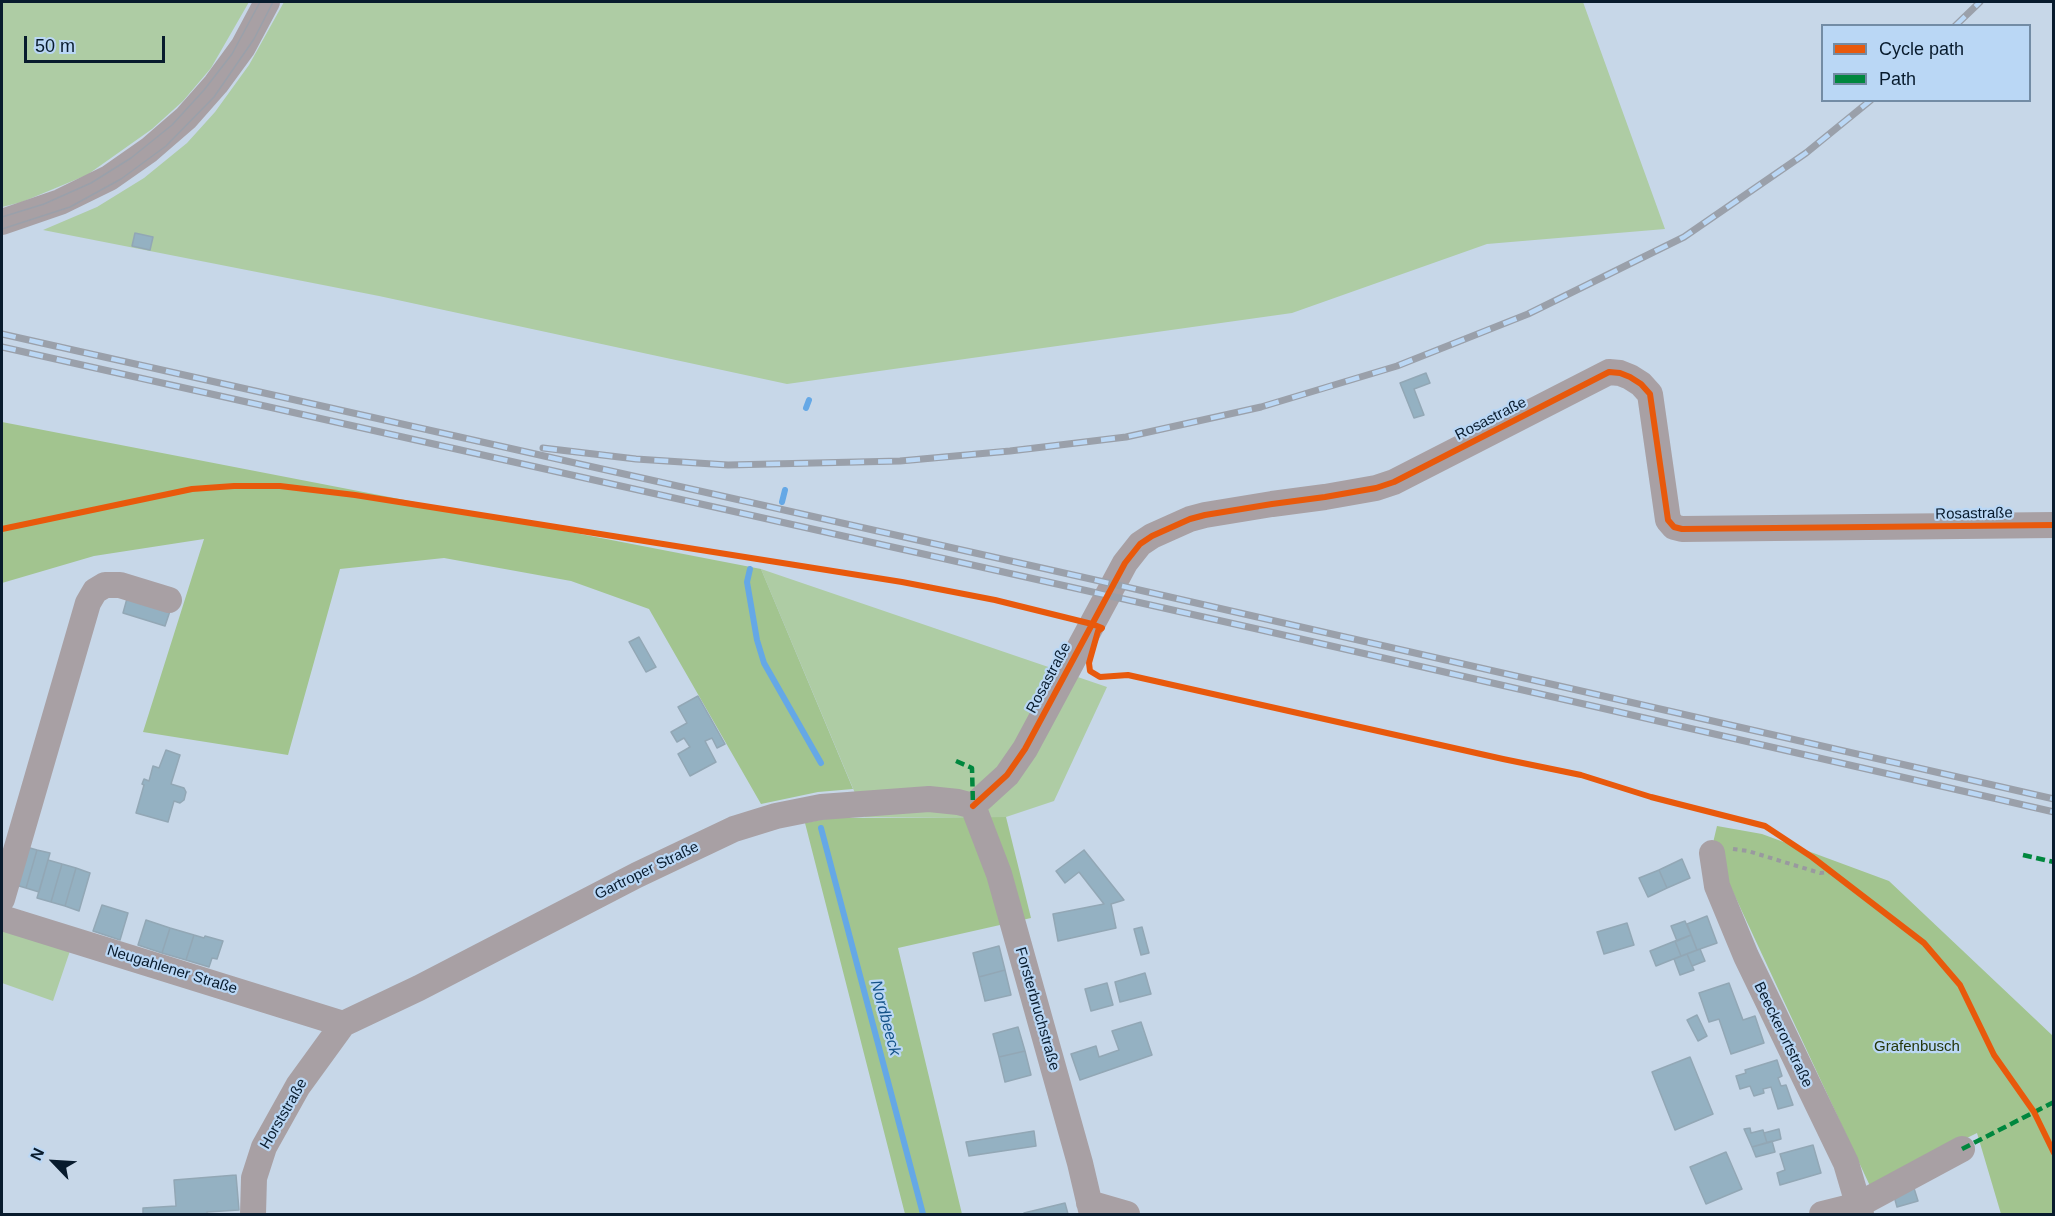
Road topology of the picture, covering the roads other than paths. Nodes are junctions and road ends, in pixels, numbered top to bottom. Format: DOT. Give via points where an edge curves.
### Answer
graph roads {
  1 [pos="267,2"];
  2 [pos="2,222"];
  3 [pos="2054,525"];
  4 [pos="169,600"];
  5 [pos="973,806"];
  6 [pos="1712,854"];
  7 [pos="2,899"];
  8 [pos="2,918"];
  9 [pos="343,1024"];
  10 [pos="1962,1149"];
  11 [pos="1090,1209"];
  12 [pos="1860,1210"];
  13 [pos="252,1215"];
  14 [pos="1127,1215"];
  15 [pos="1822,1215"];
  1 -- 2 [label="street" via="243,47 216,84 186,118 149,150 90,188"];
  3 -- 5 [label="street, Rosastraße" via="1674,527 1668,520 1650,394 1630,377 1609,372 1394,482 1206,515 1140,544 1125,563 1025,749 1007,775"];
  4 -- 7 [label="street" via="120,585 105,585 95,591 88,603"];
  5 -- 9 [label="street, Gartroper Straße" via="929,799 821,807 734,829"];
  5 -- 11 [label="street, Forsterbruchstraße" via="999,874"];
  6 -- 12 [label="street, Beeckerortstraße" via="1717,886 1778,1025 1846,1163"];
  8 -- 9 [label="street, Neugahlener Straße"];
  9 -- 13 [label="street, Horststraße" via="298,1086 264,1147 254,1178"];
  10 -- 12 [label="street"];
  11 -- 14 [label="street"];
  12 -- 15 [label="street"];
}
